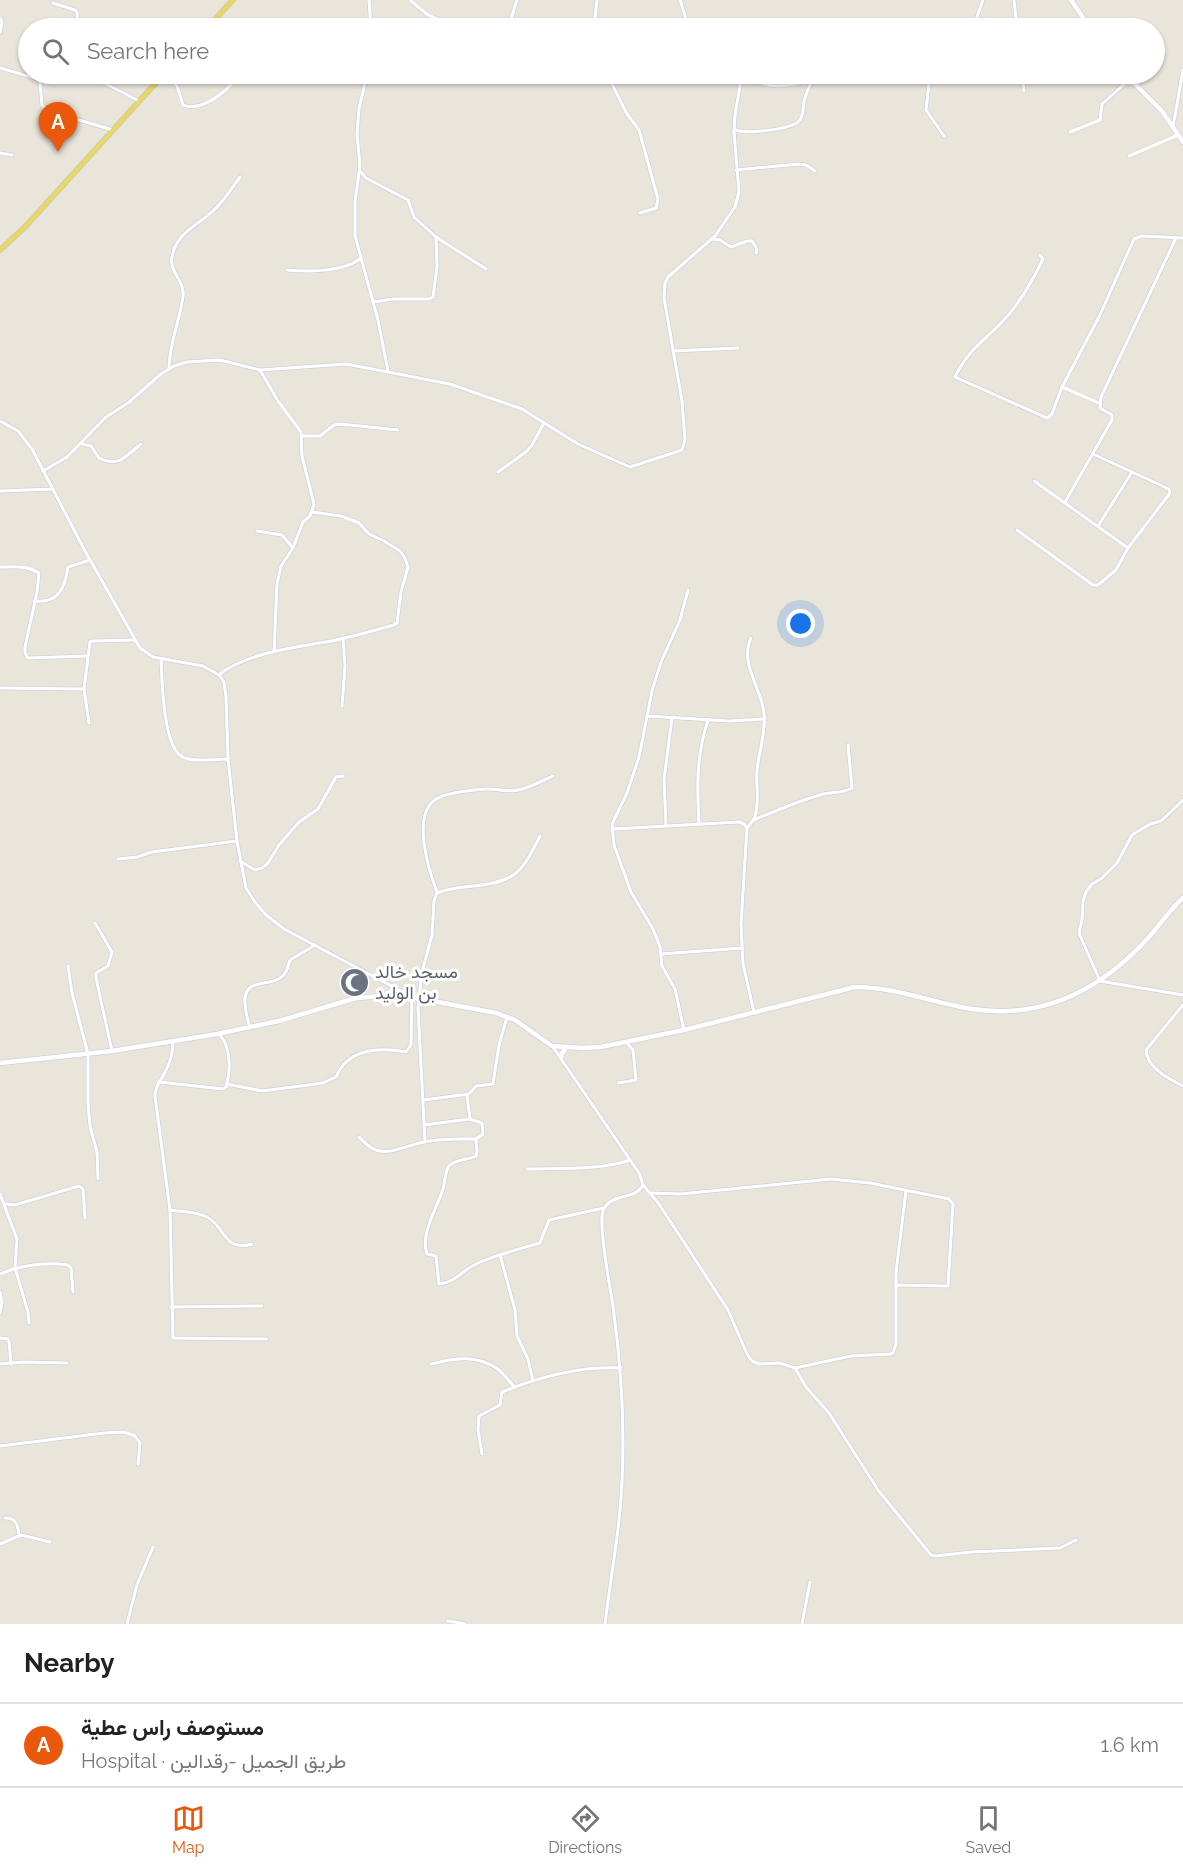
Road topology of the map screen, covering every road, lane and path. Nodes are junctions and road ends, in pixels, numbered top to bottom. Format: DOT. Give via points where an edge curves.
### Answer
graph roads {
  1 [pos="233,0"];
  2 [pos="369,0"];
  3 [pos="410,0"];
  4 [pos="517,0"];
  5 [pos="597,0"];
  6 [pos="680,0"];
  7 [pos="983,0"];
  8 [pos="1014,0"];
  9 [pos="1071,0"];
  10 [pos="53,3"];
  11 [pos="0,18"];
  12 [pos="77,18"];
  13 [pos="218,18"];
  14 [pos="371,18"];
  15 [pos="435,18"];
  16 [pos="511,18"];
  17 [pos="595,18"];
  18 [pos="686,18"];
  19 [pos="977,18"];
  20 [pos="1016,18"];
  21 [pos="1083,18"];
  22 [pos="0,32"];
  23 [pos="0,68"];
  24 [pos="1183,70"];
  25 [pos="18,73"];
  26 [pos="40,84"];
  27 [pos="106,84"];
  28 [pos="155,84"];
  29 [pos="175,84"];
  30 [pos="229,84"];
  31 [pos="365,84"];
  32 [pos="612,84"];
  33 [pos="742,84"];
  34 [pos="812,84"];
  35 [pos="929,84"];
  36 [pos="1023,84"];
  37 [pos="1124,84"];
  38 [pos="1136,84"];
  39 [pos="1024,91"];
  40 [pos="139,101"];
  41 [pos="1173,127"];
  42 [pos="113,130"];
  43 [pos="735,130"];
  44 [pos="1070,132"];
  45 [pos="1178,135"];
  46 [pos="944,136"];
  47 [pos="1183,142"];
  48 [pos="0,153"];
  49 [pos="12,155"];
  50 [pos="1129,156"];
  51 [pos="360,170"];
  52 [pos="736,170"];
  53 [pos="816,171"];
  54 [pos="240,177"];
  55 [pos="640,213"];
  56 [pos="436,237"];
  57 [pos="1176,238"];
  58 [pos="1183,238"];
  59 [pos="712,239"];
  60 [pos="1,249"];
  61 [pos="756,253"];
  62 [pos="1040,255"];
  63 [pos="360,259"];
  64 [pos="486,269"];
  65 [pos="287,270"];
  66 [pos="373,302"];
  67 [pos="738,348"];
  68 [pos="672,351"];
  69 [pos="170,369"];
  70 [pos="260,370"];
  71 [pos="388,371"];
  72 [pos="1062,387"];
  73 [pos="1099,403"];
  74 [pos="0,421"];
  75 [pos="544,423"];
  76 [pos="398,430"];
  77 [pos="303,436"];
  78 [pos="80,444"];
  79 [pos="141,444"];
  80 [pos="1093,454"];
  81 [pos="43,471"];
  82 [pos="498,472"];
  83 [pos="1132,472"];
  84 [pos="1035,481"];
  85 [pos="52,489"];
  86 [pos="0,491"];
  87 [pos="1065,502"];
  88 [pos="312,512"];
  89 [pos="1098,526"];
  90 [pos="1017,530"];
  91 [pos="257,531"];
  92 [pos="293,548"];
  93 [pos="1128,548"];
  94 [pos="90,560"];
  95 [pos="0,567"];
  96 [pos="688,590"];
  97 [pos="34,601"];
  98 [pos="344,638"];
  99 [pos="751,638"];
  100 [pos="134,640"];
  101 [pos="274,652"];
  102 [pos="87,656"];
  103 [pos="161,659"];
  104 [pos="219,675"];
  105 [pos="0,688"];
  106 [pos="84,689"];
  107 [pos="342,706"];
  108 [pos="647,716"];
  109 [pos="672,718"];
  110 [pos="764,719"];
  111 [pos="708,720"];
  112 [pos="88,723"];
  113 [pos="848,745"];
  114 [pos="228,759"];
  115 [pos="344,776"];
  116 [pos="553,776"];
  117 [pos="1183,800"];
  118 [pos="754,820"];
  119 [pos="699,824"];
  120 [pos="666,826"];
  121 [pos="747,828"];
  122 [pos="613,829"];
  123 [pos="540,836"];
  124 [pos="237,842"];
  125 [pos="118,859"];
  126 [pos="240,861"];
  127 [pos="437,893"];
  128 [pos="1183,898"];
  129 [pos="96,923"];
  130 [pos="315,945"];
  131 [pos="742,948"];
  132 [pos="661,954"];
  133 [pos="68,966"];
  134 [pos="1100,981"];
  135 [pos="1183,995"];
  136 [pos="412,997"];
  137 [pos="419,999"];
  138 [pos="1183,1005"];
  139 [pos="754,1012"];
  140 [pos="507,1017"];
  141 [pos="249,1027"];
  142 [pos="684,1030"];
  143 [pos="218,1034"];
  144 [pos="173,1041"];
  145 [pos="626,1042"];
  146 [pos="552,1046"];
  147 [pos="567,1048"];
  148 [pos="112,1052"];
  149 [pos="88,1054"];
  150 [pos="561,1058"];
  151 [pos="0,1063"];
  152 [pos="159,1082"];
  153 [pos="618,1083"];
  154 [pos="227,1084"];
  155 [pos="1183,1086"];
  156 [pos="467,1095"];
  157 [pos="423,1100"];
  158 [pos="470,1119"];
  159 [pos="424,1125"];
  160 [pos="359,1137"];
  161 [pos="476,1138"];
  162 [pos="425,1142"];
  163 [pos="630,1160"];
  164 [pos="527,1169"];
  165 [pos="98,1179"];
  166 [pos="643,1185"];
  167 [pos="906,1191"];
  168 [pos="650,1192"];
  169 [pos="0,1194"];
  170 [pos="4,1203"];
  171 [pos="604,1208"];
  172 [pos="170,1210"];
  173 [pos="85,1218"];
  174 [pos="252,1244"];
  175 [pos="500,1255"];
  176 [pos="15,1268"];
  177 [pos="0,1274"];
  178 [pos="895,1285"];
  179 [pos="0,1292"];
  180 [pos="74,1292"];
  181 [pos="262,1306"];
  182 [pos="171,1307"];
  183 [pos="0,1313"];
  184 [pos="29,1323"];
  185 [pos="0,1338"];
  186 [pos="267,1338"];
  187 [pos="11,1363"];
  188 [pos="67,1363"];
  189 [pos="0,1364"];
  190 [pos="431,1364"];
  191 [pos="621,1368"];
  192 [pos="795,1368"];
  193 [pos="532,1381"];
  194 [pos="515,1387"];
  195 [pos="0,1446"];
  196 [pos="482,1454"];
  197 [pos="138,1464"];
  198 [pos="5,1518"];
  199 [pos="19,1535"];
  200 [pos="1076,1540"];
  201 [pos="50,1542"];
  202 [pos="0,1544"];
  203 [pos="153,1547"];
  204 [pos="810,1582"];
  205 [pos="448,1621"];
  206 [pos="127,1624"];
  207 [pos="465,1624"];
  208 [pos="605,1624"];
  209 [pos="802,1624"];
  1 -- 13 [label="main road"];
  2 -- 14 [label="street"];
  3 -- 15 [label="street"];
  4 -- 16 [label="street"];
  5 -- 17 [label="street"];
  6 -- 18 [label="street"];
  7 -- 19 [label="street"];
  8 -- 20 [label="street"];
  9 -- 21 [label="street"];
  10 -- 12 [label="street" via="75,10"];
  11 -- 22 [label="street"];
  23 -- 25 [label="street"];
  24 -- 41 [label="street"];
  26 -- 42 [label="street" via="42,105 48,111"];
  27 -- 40 [label="street"];
  28 -- 40 [label="main road"];
  29 -- 30 [label="street" via="183,105 192,107 214,98"];
  31 -- 51 [label="street" via="358,121"];
  32 -- 55 [label="street" via="639,130 658,199 656,208"];
  33 -- 43 [label="street"];
  34 -- 43 [label="street" via="797,122 753,132"];
  35 -- 46 [label="street" via="926,107"];
  36 -- 39 [label="street"];
  37 -- 44 [label="street" via="1102,104 1100,120"];
  38 -- 41 [label="street"];
  40 -- 42 [label="main road"];
  41 -- 45 [label="street"];
  42 -- 60 [label="main road"];
  43 -- 52 [label="street"];
  45 -- 47 [label="street"];
  45 -- 50 [label="street"];
  48 -- 49 [label="street"];
  51 -- 56 [label="street" via="366,178 408,200 414,217"];
  51 -- 63 [label="street" via="354,219"];
  52 -- 53 [label="street" via="800,164"];
  52 -- 59 [label="street" via="738,200"];
  54 -- 69 [label="street" via="217,208 185,232 172,254 171,263 183,297 171,343"];
  56 -- 64 [label="street"];
  56 -- 66 [label="street" via="433,297"];
  57 -- 58 [label="street"];
  57 -- 72 [label="street" via="1134,239"];
  57 -- 73 [label="street"];
  59 -- 61 [label="street" via="731,247 753,241"];
  59 -- 68 [label="street" via="664,283"];
  62 -- 72 [label="street" via="1042,259 1029,288 1002,322 978,343 955,377 1047,418"];
  63 -- 65 [label="street" via="339,267 305,272"];
  63 -- 66 [label="street"];
  66 -- 71 [label="street"];
  67 -- 68 [label="street"];
  68 -- 75 [label="street" via="682,401 682,450 630,467 578,444"];
  69 -- 70 [label="street" via="187,362 220,360"];
  69 -- 78 [label="street" via="106,417"];
  70 -- 71 [label="street" via="346,364"];
  70 -- 77 [label="street"];
  71 -- 75 [label="street" via="462,387 522,409"];
  72 -- 73 [label="street"];
  73 -- 80 [label="street" via="1112,420"];
  74 -- 81 [label="street" via="25,438"];
  75 -- 82 [label="street" via="526,452"];
  76 -- 77 [label="street" via="340,424 320,436"];
  77 -- 88 [label="street" via="302,456 314,504"];
  78 -- 79 [label="street" via="91,446 103,460 119,462"];
  78 -- 81 [label="street"];
  80 -- 83 [label="street"];
  80 -- 87 [label="street"];
  81 -- 85 [label="street"];
  83 -- 89 [label="street"];
  83 -- 93 [label="street" via="1169,489 1170,493"];
  84 -- 87 [label="street"];
  85 -- 86 [label="street"];
  85 -- 94 [label="street"];
  87 -- 89 [label="street"];
  88 -- 92 [label="street" via="303,522"];
  88 -- 98 [label="street" via="359,523 369,534 400,551 408,567 396,624"];
  89 -- 93 [label="street"];
  90 -- 93 [label="street" via="1095,585 1116,570"];
  91 -- 92 [label="street" via="282,535"];
  92 -- 101 [label="street" via="281,566 277,584"];
  94 -- 97 [label="street" via="68,567 65,586 56,596 48,601"];
  94 -- 100 [label="street"];
  95 -- 97 [label="street" via="23,566 39,573"];
  96 -- 108 [label="street" via="680,620 661,662"];
  97 -- 102 [label="street" via="25,647 28,658"];
  98 -- 101 [label="street"];
  98 -- 107 [label="street"];
  99 -- 110 [label="street" via="749,668"];
  100 -- 102 [label="street" via="92,640"];
  100 -- 103 [label="street" via="146,653"];
  101 -- 104 [label="street" via="229,667"];
  102 -- 106 [label="street"];
  103 -- 104 [label="street" via="203,666"];
  103 -- 114 [label="street" via="163,704 176,752 189,759"];
  104 -- 114 [label="street" via="226,697"];
  105 -- 106 [label="street"];
  106 -- 112 [label="street"];
  108 -- 109 [label="street"];
  108 -- 122 [label="street" via="639,757"];
  109 -- 111 [label="street"];
  109 -- 120 [label="street" via="664,780"];
  110 -- 111 [label="street"];
  110 -- 118 [label="street"];
  111 -- 119 [label="street" via="697,774"];
  113 -- 118 [label="street" via="852,788"];
  114 -- 124 [label="street"];
  115 -- 126 [label="street" via="336,777 318,809 299,822 268,863 255,870"];
  116 -- 127 [label="street" via="517,791 472,790 433,801 426,815 423,840"];
  117 -- 134 [label="street" via="1161,821 1132,835 1117,863 1086,891 1079,933"];
  118 -- 121 [label="street"];
  119 -- 120 [label="street"];
  119 -- 121 [label="street" via="739,822"];
  120 -- 122 [label="street"];
  121 -- 131 [label="street"];
  122 -- 132 [label="street" via="614,845 631,892 653,929"];
  123 -- 127 [label="street" via="518,873 507,880"];
  124 -- 125 [label="street"];
  124 -- 126 [label="street"];
  126 -- 130 [label="street" via="246,888 265,914"];
  127 -- 137 [label="street"];
  128 -- 134 [label="street"];
  129 -- 148 [label="street" via="112,952 108,966 96,978"];
  130 -- 136 [label="street"];
  130 -- 141 [label="street" via="290,960 278,981 252,985 247,990"];
  131 -- 132 [label="street"];
  131 -- 139 [label="street" via="744,975"];
  132 -- 142 [label="street" via="664,972 675,989"];
  133 -- 149 [label="street"];
  134 -- 135 [label="street"];
  134 -- 139 [label="street" via="1049,1005 1016,1010 971,1009 862,987"];
  136 -- 137 [label="street"];
  136 -- 141 [label="street" via="356,998"];
  136 -- 154 [label="street" via="411,1045 406,1052 378,1049 350,1057 340,1066 336,1077 323,1083 262,1091"];
  137 -- 140 [label="street"];
  137 -- 157 [label="street"];
  138 -- 155 [label="street" via="1146,1054 1158,1071"];
  139 -- 142 [label="street"];
  140 -- 146 [label="street"];
  140 -- 156 [label="street" via="493,1084 479,1085"];
  141 -- 143 [label="street"];
  142 -- 145 [label="street"];
  143 -- 144 [label="street"];
  143 -- 154 [label="street" via="227,1044"];
  144 -- 148 [label="street"];
  144 -- 152 [label="street" via="173,1051"];
  145 -- 147 [label="street"];
  145 -- 153 [label="street" via="633,1050 636,1080"];
  146 -- 147 [label="street"];
  146 -- 150 [label="street"];
  147 -- 150 [label="street"];
  148 -- 149 [label="street"];
  149 -- 151 [label="street"];
  149 -- 165 [label="street" via="88,1105"];
  150 -- 163 [label="street"];
  152 -- 154 [label="street" via="223,1089"];
  152 -- 172 [label="street" via="154,1096"];
  156 -- 157 [label="street"];
  156 -- 158 [label="street"];
  157 -- 159 [label="street"];
  158 -- 159 [label="street"];
  158 -- 161 [label="street" via="482,1123 484,1128"];
  159 -- 162 [label="street"];
  160 -- 162 [label="street" via="365,1144 390,1153"];
  161 -- 162 [label="street"];
  161 -- 175 [label="street" via="476,1156 453,1162 448,1168 426,1249 437,1258 439,1284 459,1278 464,1271"];
  163 -- 164 [label="street" via="574,1168"];
  163 -- 166 [label="street"];
  166 -- 168 [label="street"];
  166 -- 171 [label="street" via="640,1190 614,1198"];
  167 -- 168 [label="street" via="831,1179 681,1194"];
  167 -- 178 [label="street"];
  167 -- 178 [label="street" via="944,1198 953,1204 949,1283"];
  168 -- 192 [label="street" via="728,1310 752,1361"];
  169 -- 170 [label="street"];
  170 -- 173 [label="street" via="15,1205 80,1186"];
  170 -- 176 [label="street" via="17,1239"];
  171 -- 175 [label="street" via="549,1220 540,1243"];
  171 -- 191 [label="street" via="602,1221"];
  172 -- 174 [label="street" via="209,1218 229,1242"];
  172 -- 182 [label="street"];
  175 -- 193 [label="street" via="517,1336 528,1359"];
  176 -- 177 [label="street"];
  176 -- 180 [label="street" via="68,1265"];
  176 -- 184 [label="street"];
  178 -- 192 [label="street" via="893,1353 852,1356"];
  179 -- 183 [label="street"];
  181 -- 182 [label="street"];
  182 -- 186 [label="street" via="175,1339"];
  185 -- 187 [label="street" via="9,1342"];
  187 -- 188 [label="street"];
  187 -- 189 [label="street"];
  190 -- 194 [label="street" via="480,1359"];
  191 -- 193 [label="street" via="600,1367"];
  191 -- 208 [label="street" via="622,1475"];
  192 -- 200 [label="street" via="878,1490 933,1556 1060,1548"];
  193 -- 194 [label="street"];
  194 -- 196 [label="street" via="502,1392 500,1405 480,1416"];
  195 -- 197 [label="street" via="124,1432 140,1443"];
  198 -- 199 [label="street" via="16,1523"];
  199 -- 201 [label="street"];
  199 -- 202 [label="street"];
  203 -- 206 [label="street" via="137,1585"];
  204 -- 209 [label="street"];
  205 -- 207 [label="street"];
}
